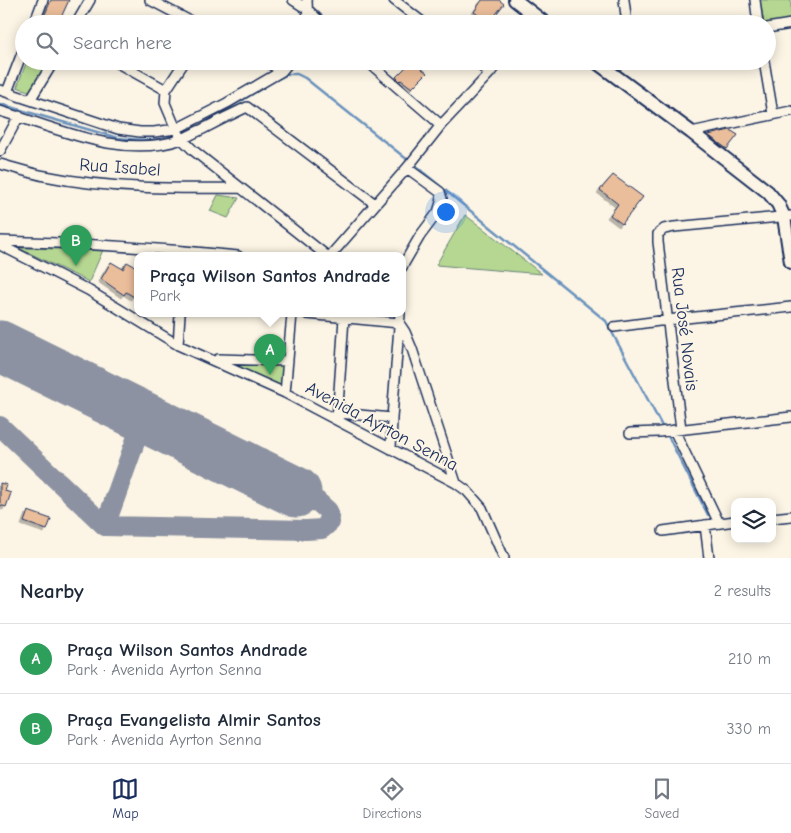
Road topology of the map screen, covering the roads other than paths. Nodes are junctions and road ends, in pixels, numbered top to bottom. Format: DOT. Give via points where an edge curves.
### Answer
graph roads {
  1 [pos="43,0"];
  2 [pos="90,0"];
  3 [pos="150,0"];
  4 [pos="294,0"];
  5 [pos="394,0"];
  6 [pos="624,0"];
  7 [pos="755,0"];
  8 [pos="521,2"];
  9 [pos="307,4"];
  10 [pos="37,15"];
  11 [pos="81,15"];
  12 [pos="179,15"];
  13 [pos="316,15"];
  14 [pos="413,15"];
  15 [pos="532,15"];
  16 [pos="626,15"];
  17 [pos="757,15"];
  18 [pos="791,24"];
  19 [pos="776,26"];
  20 [pos="15,66"];
  21 [pos="48,70"];
  22 [pos="130,70"];
  23 [pos="179,70"];
  24 [pos="282,70"];
  25 [pos="377,70"];
  26 [pos="485,70"];
  27 [pos="493,70"];
  28 [pos="607,70"];
  29 [pos="766,70"];
  30 [pos="490,74"];
  31 [pos="166,90"];
  32 [pos="3,91"];
  33 [pos="30,100"];
  34 [pos="0,111"];
  35 [pos="791,111"];
  36 [pos="774,114"];
  37 [pos="19,116"];
  38 [pos="441,125"];
  39 [pos="176,129"];
  40 [pos="691,132"];
  41 [pos="182,139"];
  42 [pos="0,151"];
  43 [pos="0,164"];
  44 [pos="407,168"];
  45 [pos="240,188"];
  46 [pos="375,204"];
  47 [pos="787,216"];
  48 [pos="0,243"];
  49 [pos="172,252"];
  50 [pos="323,252"];
  51 [pos="332,252"];
  52 [pos="406,260"];
  53 [pos="791,262"];
  54 [pos="791,307"];
  55 [pos="180,317"];
  56 [pos="292,317"];
  57 [pos="335,317"];
  58 [pos="400,317"];
  59 [pos="344,318"];
  60 [pos="667,320"];
  61 [pos="399,324"];
  62 [pos="614,327"];
  63 [pos="178,345"];
  64 [pos="212,359"];
  65 [pos="288,361"];
  66 [pos="285,393"];
  67 [pos="337,417"];
  68 [pos="791,417"];
  69 [pos="392,418"];
  70 [pos="678,429"];
  71 [pos="630,433"];
  72 [pos="391,449"];
  73 [pos="456,483"];
  74 [pos="791,516"];
  75 [pos="776,518"];
  76 [pos="731,521"];
  77 [pos="718,523"];
  78 [pos="705,525"];
  79 [pos="663,531"];
  80 [pos="504,558"];
  81 [pos="709,558"];
  1 -- 10 [label="street"];
  2 -- 11 [label="street"];
  3 -- 12 [label="street"];
  4 -- 9 [label="street"];
  5 -- 14 [label="street"];
  6 -- 16 [label="street"];
  7 -- 17 [label="street"];
  8 -- 15 [label="street"];
  9 -- 13 [label="street"];
  18 -- 19 [label="street"];
  20 -- 32 [label="street"];
  21 -- 33 [label="street"];
  22 -- 31 [label="street"];
  23 -- 31 [label="street"];
  24 -- 39 [label="street"];
  25 -- 38 [label="street"];
  26 -- 30 [label="street"];
  27 -- 30 [label="street"];
  28 -- 40 [label="street"];
  29 -- 36 [label="street"];
  30 -- 38 [label="street"];
  31 -- 39 [label="street" via="165,103"];
  32 -- 33 [label="street"];
  33 -- 39 [label="street" via="118,129 154,132"];
  34 -- 37 [label="street"];
  35 -- 36 [label="street"];
  36 -- 40 [label="street"];
  37 -- 41 [label="street" via="80,136 124,145 149,146"];
  37 -- 42 [label="street"];
  38 -- 44 [label="street"];
  39 -- 41 [label="street"];
  40 -- 47 [label="street" via="768,192"];
  41 -- 45 [label="street"];
  41 -- 46 [label="street" via="247,107"];
  43 -- 45 [label="street, Rua Isabel" via="45,176 104,184"];
  44 -- 46 [label="street"];
  44 -- 52 [label="street" via="440,192 442,199 438,212"];
  45 -- 50 [label="street"];
  46 -- 51 [label="street"];
  47 -- 53 [label="street"];
  47 -- 60 [label="street, Rua José Novais" via="674,227 658,234"];
  48 -- 49 [label="street" via="37,242"];
  48 -- 63 [label="street, Avenida Ayrton Senna" via="88,290"];
  54 -- 60 [label="street"];
  55 -- 63 [label="street"];
  56 -- 65 [label="street"];
  57 -- 59 [label="street"];
  58 -- 61 [label="street"];
  59 -- 61 [label="street"];
  59 -- 67 [label="street"];
  60 -- 62 [label="street"];
  60 -- 70 [label="street, Rua José Novais"];
  61 -- 69 [label="street"];
  61 -- 73 [label="street" via="412,349"];
  63 -- 64 [label="street, Avenida Ayrton Senna"];
  64 -- 65 [label="street"];
  64 -- 66 [label="street, Avenida Ayrton Senna"];
  65 -- 66 [label="street"];
  66 -- 67 [label="street, Avenida Ayrton Senna"];
  67 -- 69 [label="street"];
  67 -- 72 [label="street, Avenida Ayrton Senna"];
  68 -- 70 [label="street"];
  69 -- 72 [label="street"];
  70 -- 71 [label="street"];
  70 -- 77 [label="street, Rua José Novais"];
  72 -- 73 [label="street, Avenida Ayrton Senna"];
  73 -- 80 [label="street, Avenida Ayrton Senna" via="482,508"];
  74 -- 75 [label="street"];
  76 -- 77 [label="street"];
  77 -- 78 [label="street"];
  78 -- 79 [label="street"];
  78 -- 81 [label="street"];
}
